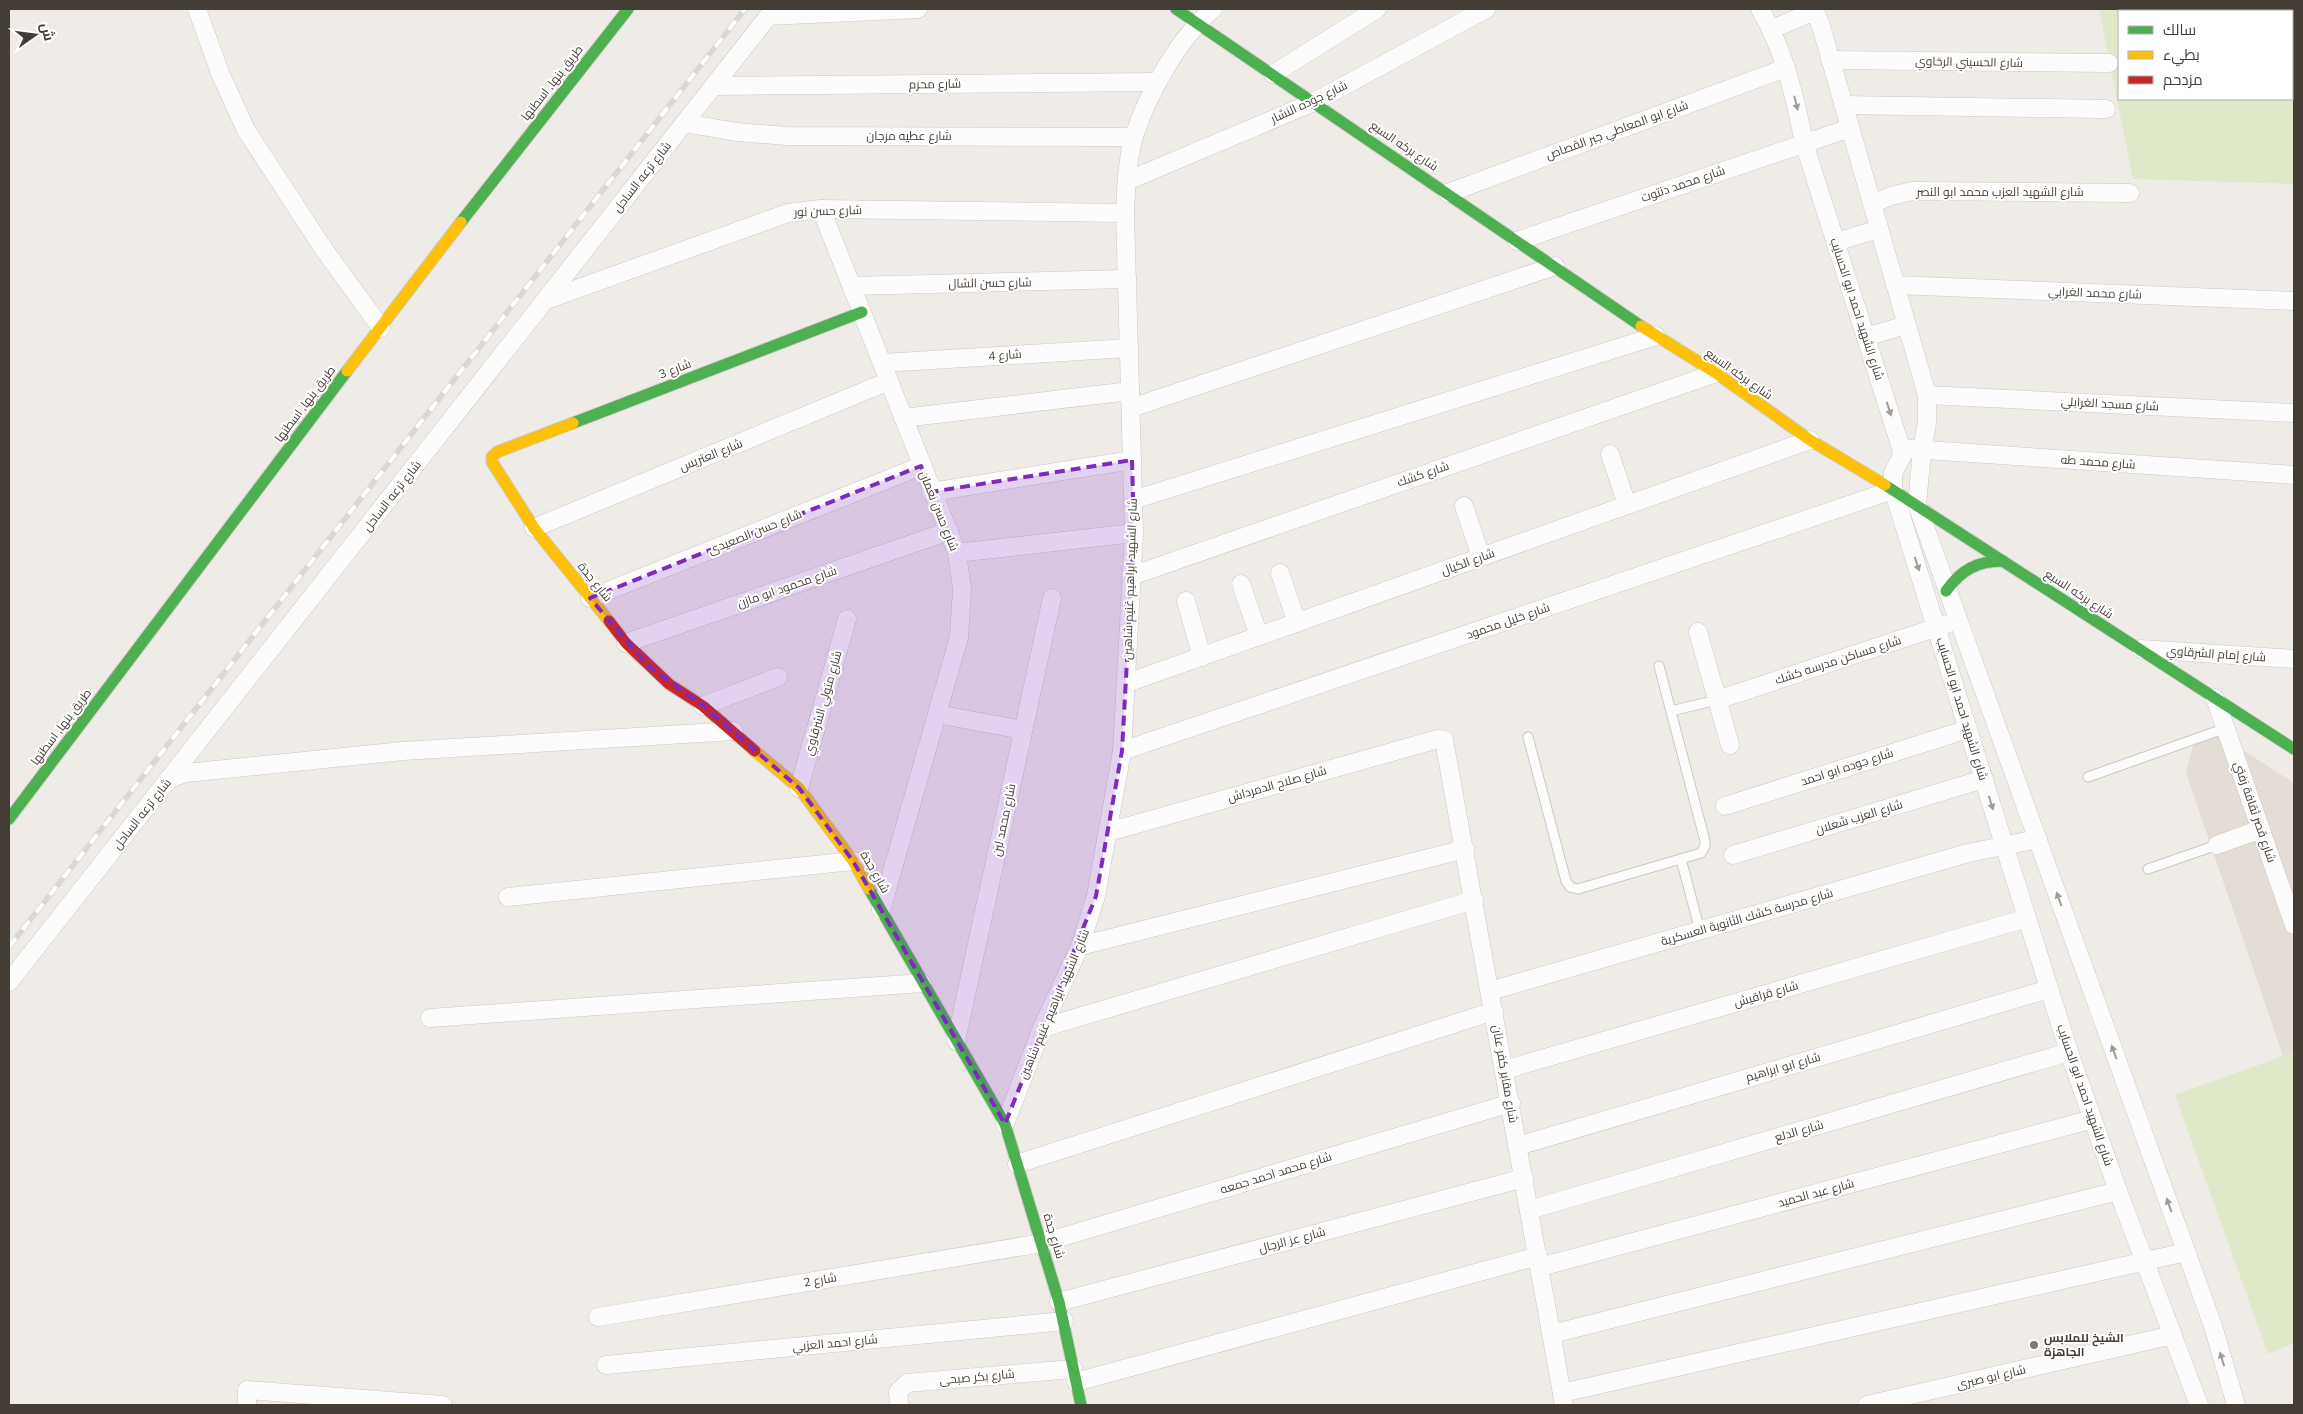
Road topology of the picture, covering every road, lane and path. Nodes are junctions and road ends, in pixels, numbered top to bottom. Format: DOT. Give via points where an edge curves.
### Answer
graph roads {
  1 [pos="197,9"];
  2 [pos="628,9"];
  3 [pos="918,9"];
  4 [pos="1176,9"];
  5 [pos="1213,9"];
  6 [pos="1377,9"];
  7 [pos="1486,9"];
  8 [pos="1760,9"];
  9 [pos="1814,10"];
  10 [pos="771,12"];
  11 [pos="1197,22"];
  12 [pos="1772,29"];
  13 [pos="1830,60"];
  14 [pos="2108,63"];
  15 [pos="1786,68"];
  16 [pos="1273,74"];
  17 [pos="1158,82"];
  18 [pos="713,86"];
  19 [pos="1314,102"];
  20 [pos="1843,105"];
  21 [pos="2106,109"];
  22 [pos="684,123"];
  23 [pos="1850,128"];
  24 [pos="1134,137"];
  25 [pos="1804,143"];
  26 [pos="1126,181"];
  27 [pos="1448,193"];
  28 [pos="2130,193"];
  29 [pos="1872,204"];
  30 [pos="821,210"];
  31 [pos="1125,212"];
  32 [pos="1879,229"];
  33 [pos="1517,241"];
  34 [pos="1836,242"];
  35 [pos="1555,266"];
  36 [pos="1127,279"];
  37 [pos="1895,285"];
  38 [pos="852,286"];
  39 [pos="546,300"];
  40 [pos="2294,301"];
  41 [pos="862,312"];
  42 [pos="1906,324"];
  43 [pos="380,328"];
  44 [pos="1656,336"];
  45 [pos="1866,337"];
  46 [pos="1129,348"];
  47 [pos="882,363"];
  48 [pos="1716,373"];
  49 [pos="889,381"];
  50 [pos="1926,395"];
  51 [pos="1130,399"];
  52 [pos="2294,413"];
  53 [pos="903,418"];
  54 [pos="1810,440"];
  55 [pos="1901,448"];
  56 [pos="1922,450"];
  57 [pos="497,452"];
  58 [pos="1610,454"];
  59 [pos="1132,460"];
  60 [pos="921,466"];
  61 [pos="2294,475"];
  62 [pos="1893,490"];
  63 [pos="931,492"];
  64 [pos="1133,500"];
  65 [pos="1628,505"];
  66 [pos="1917,505"];
  67 [pos="1464,506"];
  68 [pos="534,528"];
  69 [pos="949,531"];
  70 [pos="1134,533"];
  71 [pos="957,553"];
  72 [pos="1481,558"];
  73 [pos="2003,561"];
  74 [pos="1280,573"];
  75 [pos="1130,576"];
  76 [pos="1241,584"];
  77 [pos="1946,590"];
  78 [pos="590,598"];
  79 [pos="1052,598"];
  80 [pos="1186,601"];
  81 [pos="847,619"];
  82 [pos="1959,620"];
  83 [pos="1297,623"];
  84 [pos="1937,628"];
  85 [pos="1698,632"];
  86 [pos="1258,636"];
  87 [pos="626,643"];
  88 [pos="2138,648"];
  89 [pos="1202,656"];
  90 [pos="2294,659"];
  91 [pos="1659,666"];
  92 [pos="778,677"];
  93 [pos="1127,683"];
  94 [pos="2215,698"];
  95 [pos="1717,700"];
  96 [pos="703,706"];
  97 [pos="1671,711"];
  98 [pos="937,714"];
  99 [pos="2226,728"];
  100 [pos="1968,729"];
  101 [pos="1023,730"];
  102 [pos="734,731"];
  103 [pos="1528,737"];
  104 [pos="1446,743"];
  105 [pos="1730,745"];
  106 [pos="2294,749"];
  107 [pos="1122,751"];
  108 [pos="2088,777"];
  109 [pos="171,778"];
  110 [pos="1984,778"];
  111 [pos="799,788"];
  112 [pos="1725,806"];
  113 [pos="9,819"];
  114 [pos="2261,829"];
  115 [pos="1108,832"];
  116 [pos="2038,839"];
  117 [pos="2217,845"];
  118 [pos="2005,846"];
  119 [pos="1465,850"];
  120 [pos="1733,855"];
  121 [pos="1681,859"];
  122 [pos="853,861"];
  123 [pos="2148,869"];
  124 [pos="508,897"];
  125 [pos="1474,900"];
  126 [pos="882,910"];
  127 [pos="2027,918"];
  128 [pos="2294,925"];
  129 [pos="1700,931"];
  130 [pos="1080,946"];
  131 [pos="9,982"];
  132 [pos="922,983"];
  133 [pos="2049,989"];
  134 [pos="1490,991"];
  135 [pos="1494,1011"];
  136 [pos="430,1018"];
  137 [pos="1042,1028"];
  138 [pos="956,1041"];
  139 [pos="2069,1052"];
  140 [pos="1504,1070"];
  141 [pos="1510,1103"];
  142 [pos="2092,1119"];
  143 [pos="1005,1124"];
  144 [pos="1518,1146"];
  145 [pos="1017,1164"];
  146 [pos="1524,1178"];
  147 [pos="2118,1191"];
  148 [pos="1529,1210"];
  149 [pos="1042,1243"];
  150 [pos="2186,1252"];
  151 [pos="2146,1261"];
  152 [pos="1539,1262"];
  153 [pos="1060,1302"];
  154 [pos="598,1317"];
  155 [pos="1064,1321"];
  156 [pos="1552,1334"];
  157 [pos="2173,1335"];
  158 [pos="606,1365"];
  159 [pos="1075,1376"];
  160 [pos="247,1397"];
  161 [pos="1563,1399"];
  162 [pos="443,1405"];
  163 [pos="899,1405"];
  164 [pos="1081,1405"];
  165 [pos="1867,1405"];
  166 [pos="2199,1405"];
  167 [pos="2236,1405"];
  1 -- 43 [label="street" via="220,73 246,130"];
  2 -- 43 [label="main road, طريق بنها, اسطنها"];
  3 -- 10 [label="street"];
  4 -- 11 [label="main road, شارع بركه السبع"];
  5 -- 11 [label="street, شارع الشهيد ابراهيم غنيم شاهين"];
  6 -- 16 [label="street"];
  7 -- 19 [label="street, شارع جوده النشار"];
  8 -- 12 [label="street, شارع الشهيد احمد ابو الحسايب"];
  9 -- 12 [label="street"];
  9 -- 13 [label="street, شارع الشهيد احمد ابو الحسايب"];
  10 -- 18 [label="street, شارع ترعه الساحل"];
  11 -- 16 [label="main road, شارع بركه السبع"];
  11 -- 17 [label="street, شارع الشهيد ابراهيم غنيم شاهين"];
  12 -- 15 [label="street, شارع الشهيد احمد ابو الحسايب"];
  13 -- 14 [label="street, شارع الحسيني الرخاوي"];
  13 -- 20 [label="street, شارع الشهيد احمد ابو الحسايب"];
  15 -- 25 [label="street, شارع الشهيد احمد ابو الحسايب, one-way"];
  15 -- 27 [label="street, شارع ابو المعاطي جبر القصاص"];
  16 -- 19 [label="main road, شارع بركه السبع"];
  17 -- 18 [label="street, شارع محرم"];
  17 -- 24 [label="street, شارع الشهيد ابراهيم غنيم شاهين"];
  18 -- 22 [label="street, شارع ترعه الساحل"];
  19 -- 26 [label="street, شارع جوده النشار"];
  19 -- 27 [label="main road, شارع بركه السبع"];
  20 -- 21 [label="street"];
  20 -- 23 [label="street, شارع الشهيد احمد ابو الحسايب"];
  22 -- 24 [label="street, شارع عطيه مرجان" via="787,136"];
  22 -- 39 [label="street, شارع ترعه الساحل"];
  23 -- 25 [label="street, شارع محمد دنتوت"];
  23 -- 29 [label="street, شارع الشهيد احمد ابو الحسايب"];
  24 -- 26 [label="street, شارع الشهيد ابراهيم غنيم شاهين"];
  25 -- 33 [label="street, شارع محمد دنتوت"];
  25 -- 34 [label="street, شارع الشهيد احمد ابو الحسايب"];
  26 -- 31 [label="street, شارع الشهيد ابراهيم غنيم شاهين"];
  27 -- 33 [label="main road, شارع بركه السبع"];
  28 -- 29 [label="street, شارع الشهيد العزب محمد ابو النصر" via="1912,191"];
  29 -- 32 [label="street, شارع الشهيد احمد ابو الحسايب"];
  30 -- 31 [label="street, شارع حسن نور"];
  30 -- 38 [label="street, شارع حسن نعمان"];
  30 -- 39 [label="street, شارع حسن نور" via="788,213"];
  31 -- 36 [label="street, شارع الشهيد ابراهيم غنيم شاهين"];
  32 -- 34 [label="street"];
  32 -- 37 [label="street, شارع الشهيد احمد ابو الحسايب"];
  33 -- 35 [label="main road, شارع بركه السبع"];
  34 -- 45 [label="street, شارع الشهيد احمد ابو الحسايب"];
  35 -- 44 [label="main road, شارع بركه السبع"];
  35 -- 51 [label="street"];
  36 -- 38 [label="street, شارع حسن الشال"];
  36 -- 46 [label="street, شارع الشهيد ابراهيم غنيم شاهين"];
  37 -- 40 [label="street, شارع محمد الغرابي"];
  37 -- 42 [label="street, شارع الشهيد احمد ابو الحسايب"];
  38 -- 41 [label="street, شارع حسن نعمان"];
  39 -- 109 [label="street, شارع ترعه الساحل"];
  41 -- 47 [label="street, شارع حسن نعمان"];
  41 -- 57 [label="main road, شارع 3"];
  42 -- 45 [label="street"];
  42 -- 50 [label="street, شارع الشهيد احمد ابو الحسايب"];
  43 -- 113 [label="main road, طريق بنها, اسطنها"];
  44 -- 48 [label="main road, شارع بركه السبع"];
  44 -- 64 [label="street"];
  45 -- 55 [label="street, شارع الشهيد احمد ابو الحسايب, one-way"];
  46 -- 47 [label="street, شارع 4"];
  46 -- 51 [label="street, شارع الشهيد ابراهيم غنيم شاهين"];
  47 -- 49 [label="street, شارع حسن نعمان"];
  48 -- 54 [label="main road, شارع بركه السبع"];
  48 -- 75 [label="street, شارع كشك"];
  49 -- 53 [label="street, شارع حسن نعمان"];
  49 -- 68 [label="street, شارع العتريس"];
  50 -- 52 [label="street, شارع مسجد الغرابلي"];
  50 -- 56 [label="street, شارع الشهيد احمد ابو الحسايب" via="1928,423"];
  51 -- 53 [label="street"];
  51 -- 59 [label="street, شارع الشهيد ابراهيم غنيم شاهين"];
  53 -- 60 [label="street, شارع حسن نعمان"];
  54 -- 62 [label="main road, شارع بركه السبع"];
  54 -- 65 [label="street, شارع الكيال"];
  55 -- 56 [label="street, شارع محمد طه"];
  55 -- 62 [label="street, شارع الشهيد احمد ابو الحسايب"];
  56 -- 61 [label="street, شارع محمد طه"];
  56 -- 66 [label="street, شارع الشهيد احمد ابو الحسايب"];
  57 -- 68 [label="main road, شارع جدة" via="492,462"];
  58 -- 65 [label="street"];
  59 -- 63 [label="street"];
  59 -- 64 [label="street, شارع الشهيد ابراهيم غنيم شاهين"];
  60 -- 63 [label="street, شارع حسن نعمان"];
  60 -- 78 [label="street, شارع حسن الصعيدى"];
  62 -- 66 [label="main road, شارع بركه السبع"];
  62 -- 84 [label="street, شارع الشهيد احمد ابو الحسايب, one-way"];
  62 -- 107 [label="street, شارع خليل محمود"];
  63 -- 69 [label="street, شارع حسن نعمان"];
  64 -- 70 [label="street, شارع الشهيد ابراهيم غنيم شاهين"];
  65 -- 72 [label="street, شارع الكيال"];
  66 -- 73 [label="main road, شارع بركه السبع"];
  66 -- 77 [label="street, شارع الشهيد احمد ابو الحسايب"];
  67 -- 72 [label="street"];
  68 -- 78 [label="main road, شارع جدة"];
  69 -- 71 [label="street, شارع حسن نعمان"];
  69 -- 87 [label="street, شارع محمود ابو مازن"];
  70 -- 71 [label="street"];
  70 -- 75 [label="street, شارع الشهيد ابراهيم غنيم شاهين"];
  71 -- 98 [label="street, شارع حسن نعمان" via="962,609 959,637"];
  72 -- 83 [label="street, شارع الكيال"];
  73 -- 77 [label="main road" via="1986,561 1970,566 1956,576"];
  73 -- 88 [label="main road, شارع بركه السبع"];
  74 -- 83 [label="street"];
  75 -- 93 [label="street, شارع الشهيد ابراهيم غنيم شاهين"];
  76 -- 86 [label="street"];
  77 -- 82 [label="street, شارع الشهيد احمد ابو الحسايب"];
  78 -- 87 [label="main road, شارع جدة"];
  79 -- 101 [label="street, شارع محمد لبن"];
  80 -- 89 [label="street"];
  81 -- 111 [label="street, شارع متولي الشرقاوي"];
  82 -- 84 [label="street, شارع مساكن مدرسه كشك"];
  82 -- 116 [label="street, شارع الشهيد احمد ابو الحسايب"];
  83 -- 86 [label="street, شارع الكيال"];
  84 -- 95 [label="street, شارع مساكن مدرسه كشك"];
  84 -- 100 [label="street, شارع الشهيد احمد ابو الحسايب"];
  85 -- 95 [label="street"];
  86 -- 89 [label="street, شارع الكيال"];
  87 -- 96 [label="main road, شارع جدة" via="669,684"];
  88 -- 90 [label="street, شارع إمام الشرقاوي"];
  88 -- 94 [label="main road, شارع بركه السبع"];
  89 -- 93 [label="street, شارع الكيال"];
  91 -- 97 [label="lane"];
  92 -- 96 [label="street"];
  93 -- 107 [label="street, شارع الشهيد ابراهيم غنيم شاهين"];
  94 -- 99 [label="street, شارع قصر ثقافة زفتي"];
  94 -- 106 [label="main road, شارع بركه السبع"];
  95 -- 97 [label="lane"];
  95 -- 105 [label="street"];
  96 -- 102 [label="main road, شارع جدة"];
  97 -- 121 [label="lane" via="1705,846 1702,853"];
  98 -- 101 [label="street"];
  98 -- 126 [label="street, شارع حسن نعمان"];
  99 -- 108 [label="lane"];
  99 -- 114 [label="street, شارع قصر ثقافة زفتي"];
  100 -- 110 [label="street, شارع الشهيد احمد ابو الحسايب"];
  100 -- 112 [label="street, شارع جوده ابو احمد"];
  101 -- 138 [label="street, شارع محمد لبن"];
  102 -- 109 [label="street" via="403,751 186,773"];
  102 -- 111 [label="main road, شارع جدة"];
  103 -- 121 [label="lane" via="1570,887 1578,889"];
  104 -- 115 [label="street, شارع صلاح الدمرداش" via="1438,739"];
  104 -- 119 [label="street, شارع مقابر كفر عنان"];
  107 -- 115 [label="street, شارع الشهيد ابراهيم غنيم شاهين"];
  109 -- 131 [label="street, شارع ترعه الساحل"];
  110 -- 118 [label="street, شارع الشهيد احمد ابو الحسايب, one-way"];
  110 -- 120 [label="street, شارع العزب شعلان"];
  111 -- 122 [label="main road, شارع جدة"];
  114 -- 117 [label="street"];
  114 -- 128 [label="street, شارع قصر ثقافة زفتي"];
  115 -- 130 [label="street, شارع الشهيد ابراهيم غنيم شاهين" via="1096,896"];
  116 -- 118 [label="street, شارع مدرسة كشك الثانوية العسكرية"];
  150 -- 116 [label="street, شارع الشهيد احمد ابو الحسايب, one-way"];
  117 -- 123 [label="lane"];
  118 -- 127 [label="street, شارع الشهيد احمد ابو الحسايب"];
  118 -- 129 [label="street, شارع مدرسة كشك الثانوية العسكرية" via="1968,853"];
  119 -- 125 [label="street, شارع مقابر كفر عنان"];
  119 -- 130 [label="street"];
  121 -- 129 [label="lane"];
  122 -- 124 [label="street"];
  122 -- 126 [label="main road, شارع جدة"];
  125 -- 134 [label="street, شارع مقابر كفر عنان"];
  125 -- 137 [label="street"];
  126 -- 132 [label="main road, شارع جدة"];
  127 -- 133 [label="street, شارع الشهيد احمد ابو الحسايب"];
  127 -- 140 [label="street, شارع قراقيش"];
  129 -- 134 [label="street, شارع مدرسة كشك الثانوية العسكرية"];
  130 -- 137 [label="street, شارع الشهيد ابراهيم غنيم شاهين"];
  132 -- 136 [label="street"];
  132 -- 138 [label="main road, شارع جدة"];
  133 -- 139 [label="street, شارع الشهيد احمد ابو الحسايب"];
  133 -- 144 [label="street, شارع ابو ابراهيم"];
  134 -- 135 [label="street, شارع مقابر كفر عنان"];
  135 -- 140 [label="street, شارع مقابر كفر عنان"];
  135 -- 145 [label="street"];
  137 -- 143 [label="street, شارع الشهيد ابراهيم غنيم شاهين"];
  138 -- 143 [label="main road, شارع جدة"];
  139 -- 142 [label="street, شارع الشهيد احمد ابو الحسايب"];
  139 -- 148 [label="street, شارع الدلع"];
  140 -- 141 [label="street, شارع مقابر كفر عنان"];
  141 -- 144 [label="street, شارع مقابر كفر عنان"];
  141 -- 149 [label="street, شارع محمد احمد جمعه"];
  142 -- 147 [label="street, شارع الشهيد احمد ابو الحسايب"];
  142 -- 152 [label="street, شارع عبد الحميد"];
  143 -- 145 [label="main road, شارع جدة"];
  144 -- 146 [label="street, شارع مقابر كفر عنان"];
  145 -- 149 [label="main road, شارع جدة"];
  146 -- 148 [label="street, شارع مقابر كفر عنان"];
  146 -- 153 [label="street, شارع عز الرجال"];
  147 -- 151 [label="street, شارع الشهيد احمد ابو الحسايب"];
  147 -- 156 [label="street"];
  148 -- 152 [label="street, شارع مقابر كفر عنان"];
  149 -- 153 [label="main road, شارع جدة"];
  149 -- 154 [label="street, شارع 2"];
  150 -- 151 [label="street"];
  167 -- 150 [label="street, شارع الشهيد احمد ابو الحسايب, one-way" via="2213,1326"];
  151 -- 157 [label="street, شارع الشهيد احمد ابو الحسايب"];
  151 -- 161 [label="street"];
  152 -- 156 [label="street, شارع مقابر كفر عنان"];
  152 -- 159 [label="street, شارع عبد الحميد"];
  153 -- 155 [label="main road, شارع جدة"];
  155 -- 158 [label="street, شارع احمد العزبي"];
  155 -- 159 [label="main road, شارع جدة"];
  156 -- 161 [label="street, شارع مقابر كفر عنان"];
  157 -- 165 [label="street, شارع ابو صبرى"];
  157 -- 166 [label="street, شارع الشهيد احمد ابو الحسايب"];
  159 -- 163 [label="street, شارع بكر صبحى" via="907,1382 898,1392"];
  159 -- 164 [label="main road, شارع جدة"];
  160 -- 162 [label="street"];
}
